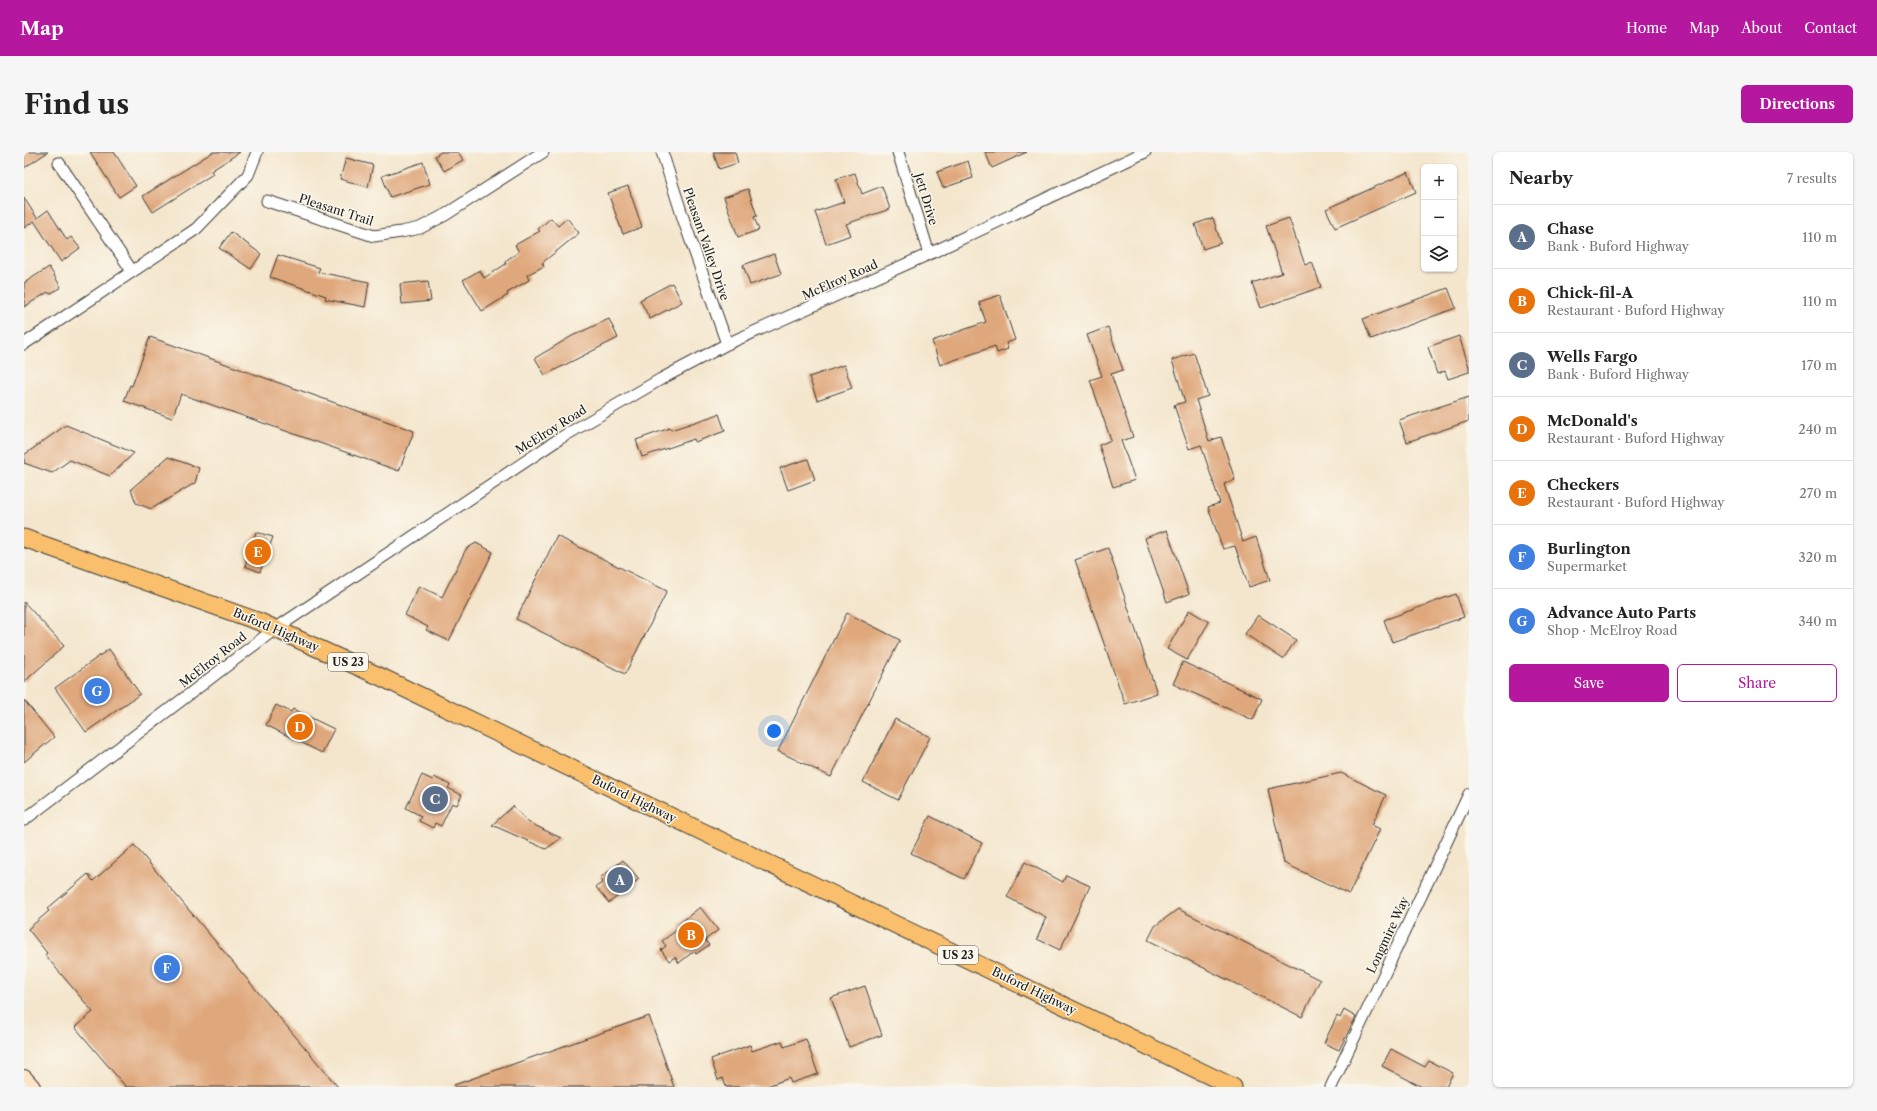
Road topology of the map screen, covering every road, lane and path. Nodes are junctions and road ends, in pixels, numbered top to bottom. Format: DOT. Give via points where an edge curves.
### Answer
graph roads {
  1 [pos="258,152"];
  2 [pos="543,152"];
  3 [pos="662,152"];
  4 [pos="898,152"];
  5 [pos="1145,152"];
  6 [pos="59,163"];
  7 [pos="267,201"];
  8 [pos="929,254"];
  9 [pos="132,271"];
  10 [pos="24,344"];
  11 [pos="727,344"];
  12 [pos="24,538"];
  13 [pos="276,629"];
  14 [pos="1469,794"];
  15 [pos="24,820"];
  16 [pos="24,1078"];
  17 [pos="32,1087"];
  18 [pos="1233,1087"];
  19 [pos="1330,1087"];
  1 -- 9 [label="street" via="248,175 196,229"];
  2 -- 7 [label="street, Pleasant Trail" via="445,215 420,228 401,232 374,236"];
  3 -- 11 [label="street, Pleasant Valley Drive"];
  4 -- 8 [label="street, Jett Drive"];
  5 -- 8 [label="street, McElroy Road"];
  6 -- 9 [label="street"];
  8 -- 11 [label="street, McElroy Road"];
  9 -- 10 [label="street"];
  11 -- 13 [label="street, McElroy Road" via="661,379 559,439"];
  12 -- 13 [label="main road, Buford Highway / US 23"];
  13 -- 15 [label="street, McElroy Road"];
  13 -- 18 [label="main road, Buford Highway / US 23" via="381,677"];
  14 -- 19 [label="street, Longmire Way"];
  16 -- 17 [label="street"];
}
